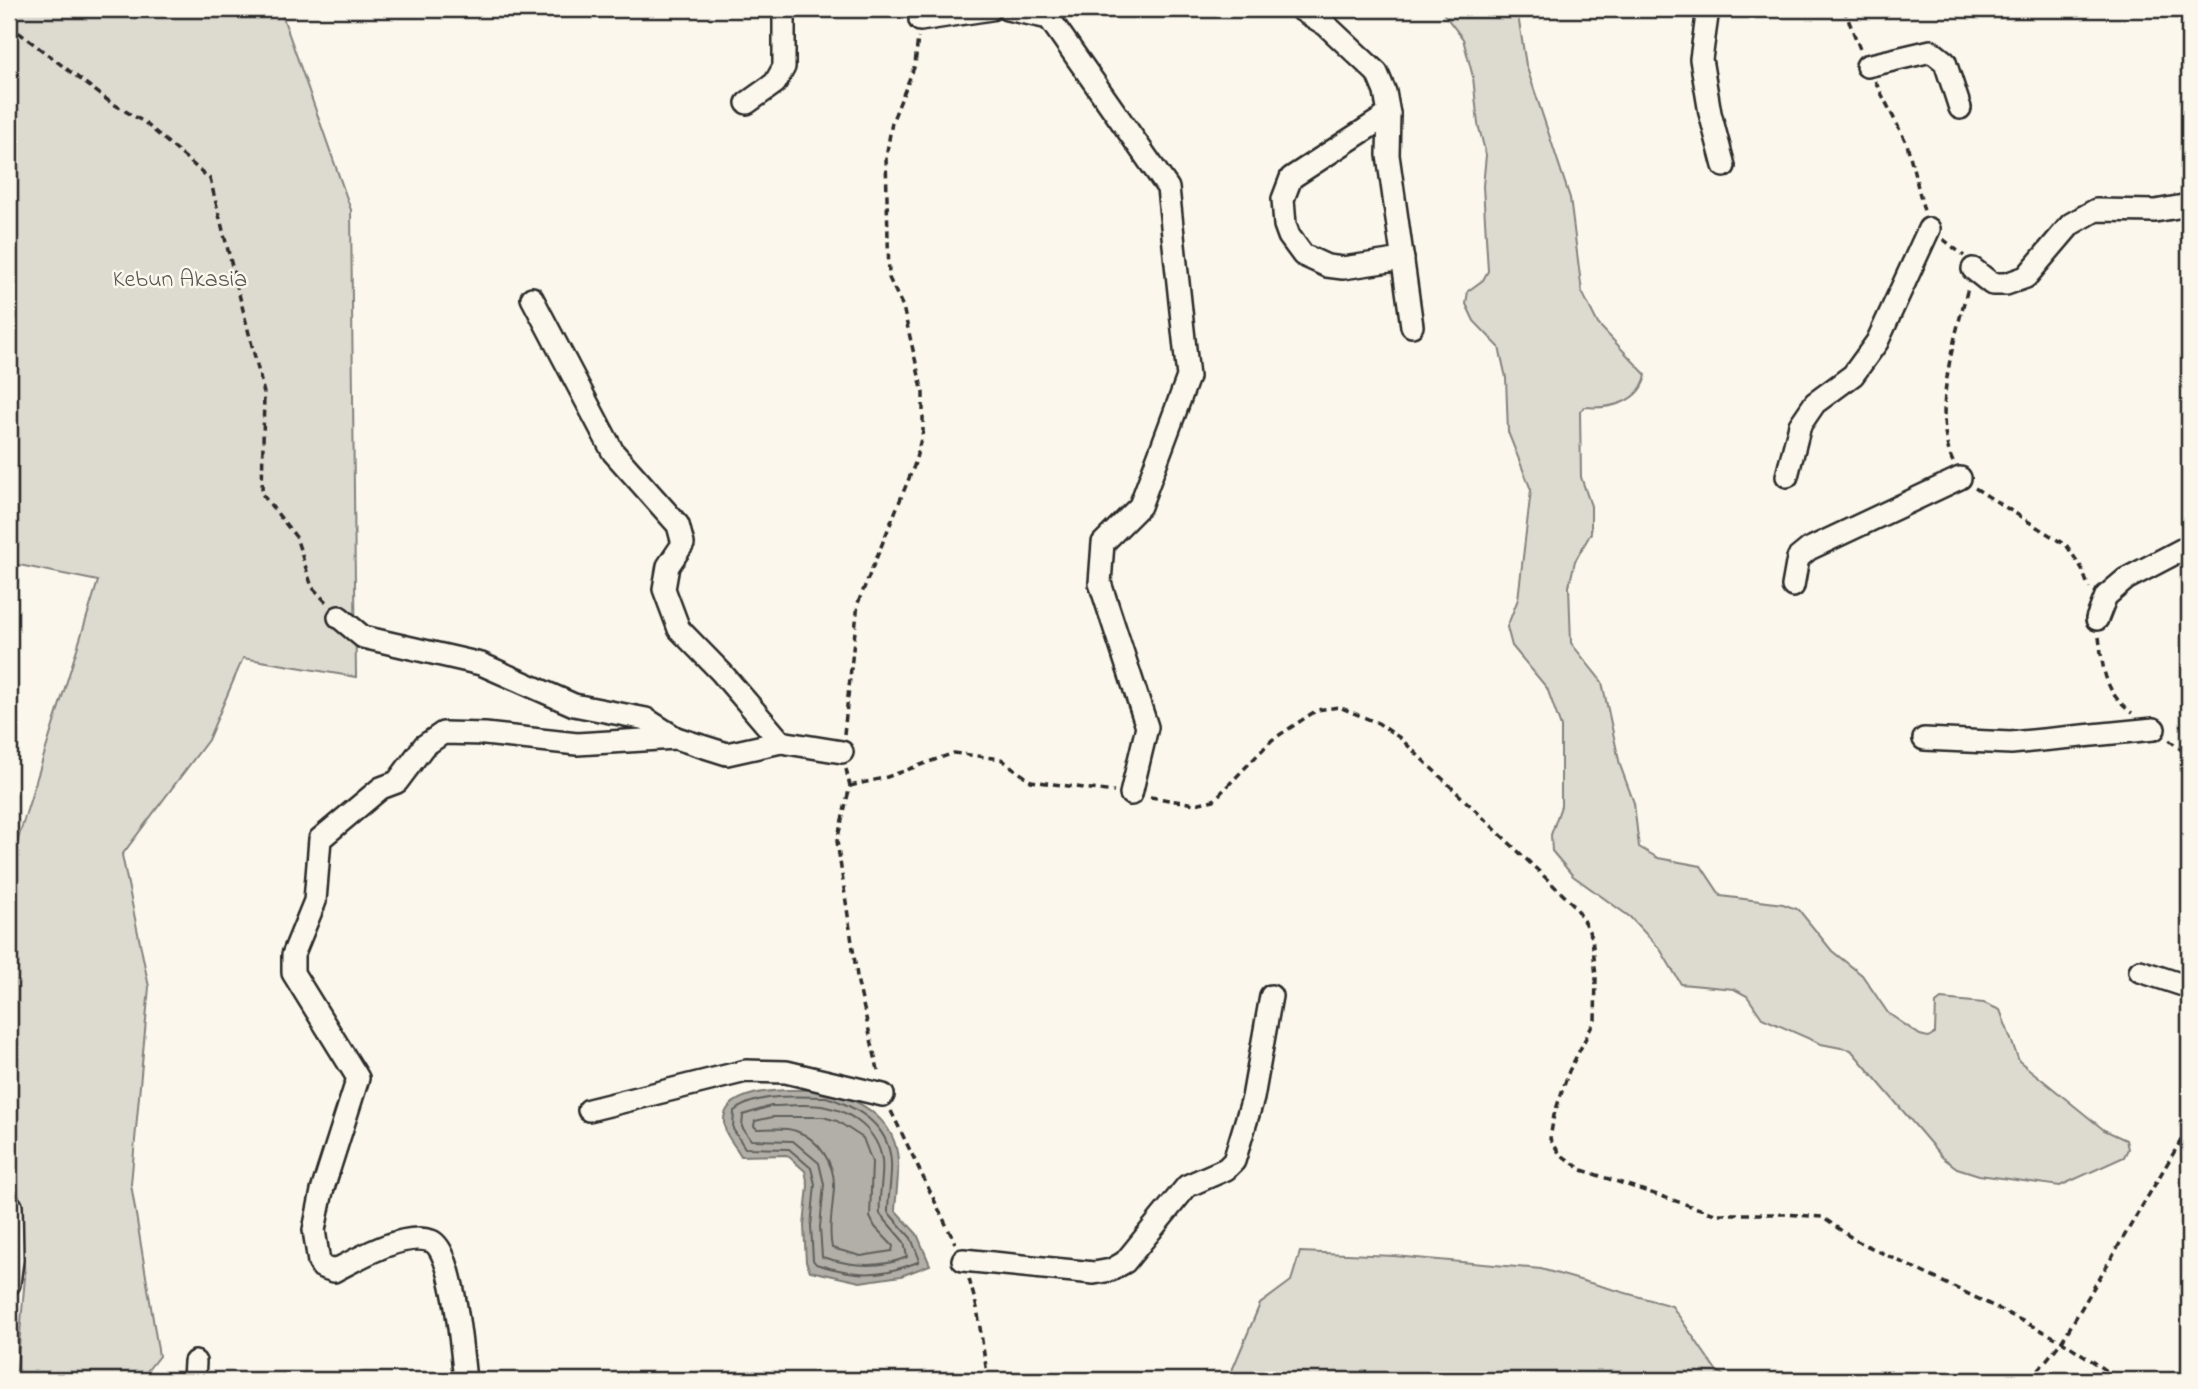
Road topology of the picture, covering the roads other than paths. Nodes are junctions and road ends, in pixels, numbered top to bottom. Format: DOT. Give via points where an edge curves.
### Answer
graph roads {
  1 [pos="789,9"];
  2 [pos="992,9"];
  3 [pos="1007,9"];
  4 [pos="1300,9"];
  5 [pos="1707,9"];
  6 [pos="920,20"];
  7 [pos="1867,66"];
  8 [pos="747,103"];
  9 [pos="1960,108"];
  10 [pos="1389,114"];
  11 [pos="1724,166"];
  12 [pos="2189,205"];
  13 [pos="1929,229"];
  14 [pos="1403,259"];
  15 [pos="1973,269"];
  16 [pos="532,299"];
  17 [pos="1412,326"];
  18 [pos="1787,476"];
  19 [pos="1960,478"];
  20 [pos="2189,547"];
  21 [pos="1793,586"];
  22 [pos="339,617"];
  23 [pos="2097,619"];
  24 [pos="2154,729"];
  25 [pos="676,738"];
  26 [pos="1924,739"];
  27 [pos="781,742"];
  28 [pos="842,752"];
  29 [pos="1131,794"];
  30 [pos="2140,971"];
  31 [pos="2189,987"];
  32 [pos="1271,996"];
  33 [pos="883,1095"];
  34 [pos="589,1110"];
  35 [pos="11,1206"];
  36 [pos="963,1260"];
  37 [pos="9,1284"];
  38 [pos="465,1380"];
  1 -- 8 [label="lane" via="785,14 784,67 775,83"];
  2 -- 6 [label="lane"];
  3 -- 29 [label="lane" via="1049,18 1168,188 1188,377 1139,506 1104,543 1100,583 1147,727"];
  4 -- 10 [label="lane" via="1326,25 1377,73"];
  5 -- 11 [label="lane" via="1701,59"];
  7 -- 9 [label="lane" via="1931,51 1945,62"];
  10 -- 14 [label="lane" via="1388,155"];
  10 -- 14 [label="lane" via="1291,178 1283,199 1285,225 1303,255 1327,266"];
  12 -- 15 [label="lane" via="2155,211 2096,210 2071,224 2026,277 2006,284 1992,284"];
  13 -- 18 [label="lane" via="1877,342 1853,375 1815,403 1800,425"];
  14 -- 17 [label="lane"];
  16 -- 27 [label="lane" via="613,452 678,525 683,544 668,566 664,589 679,629"];
  19 -- 21 [label="lane" via="1809,549 1798,558"];
  20 -- 23 [label="lane" via="2126,579 2106,596"];
  22 -- 25 [label="lane" via="363,637 481,664 574,705 646,719"];
  24 -- 26 [label="lane" via="2011,743"];
  25 -- 27 [label="lane" via="727,754"];
  25 -- 38 [label="lane" via="577,744 443,733 424,746 397,782 320,839 315,901 293,955 293,973 358,1077 319,1204 314,1230 319,1262 334,1270 381,1247 415,1239 432,1241 442,1250 455,1299"];
  27 -- 28 [label="lane"];
  30 -- 31 [label="lane"];
  32 -- 36 [label="lane" via="1253,1098 1234,1161 1187,1186 1125,1262 1094,1273"];
  33 -- 34 [label="lane" via="786,1072 746,1071"];
  35 -- 37 [label="lane"];
}
